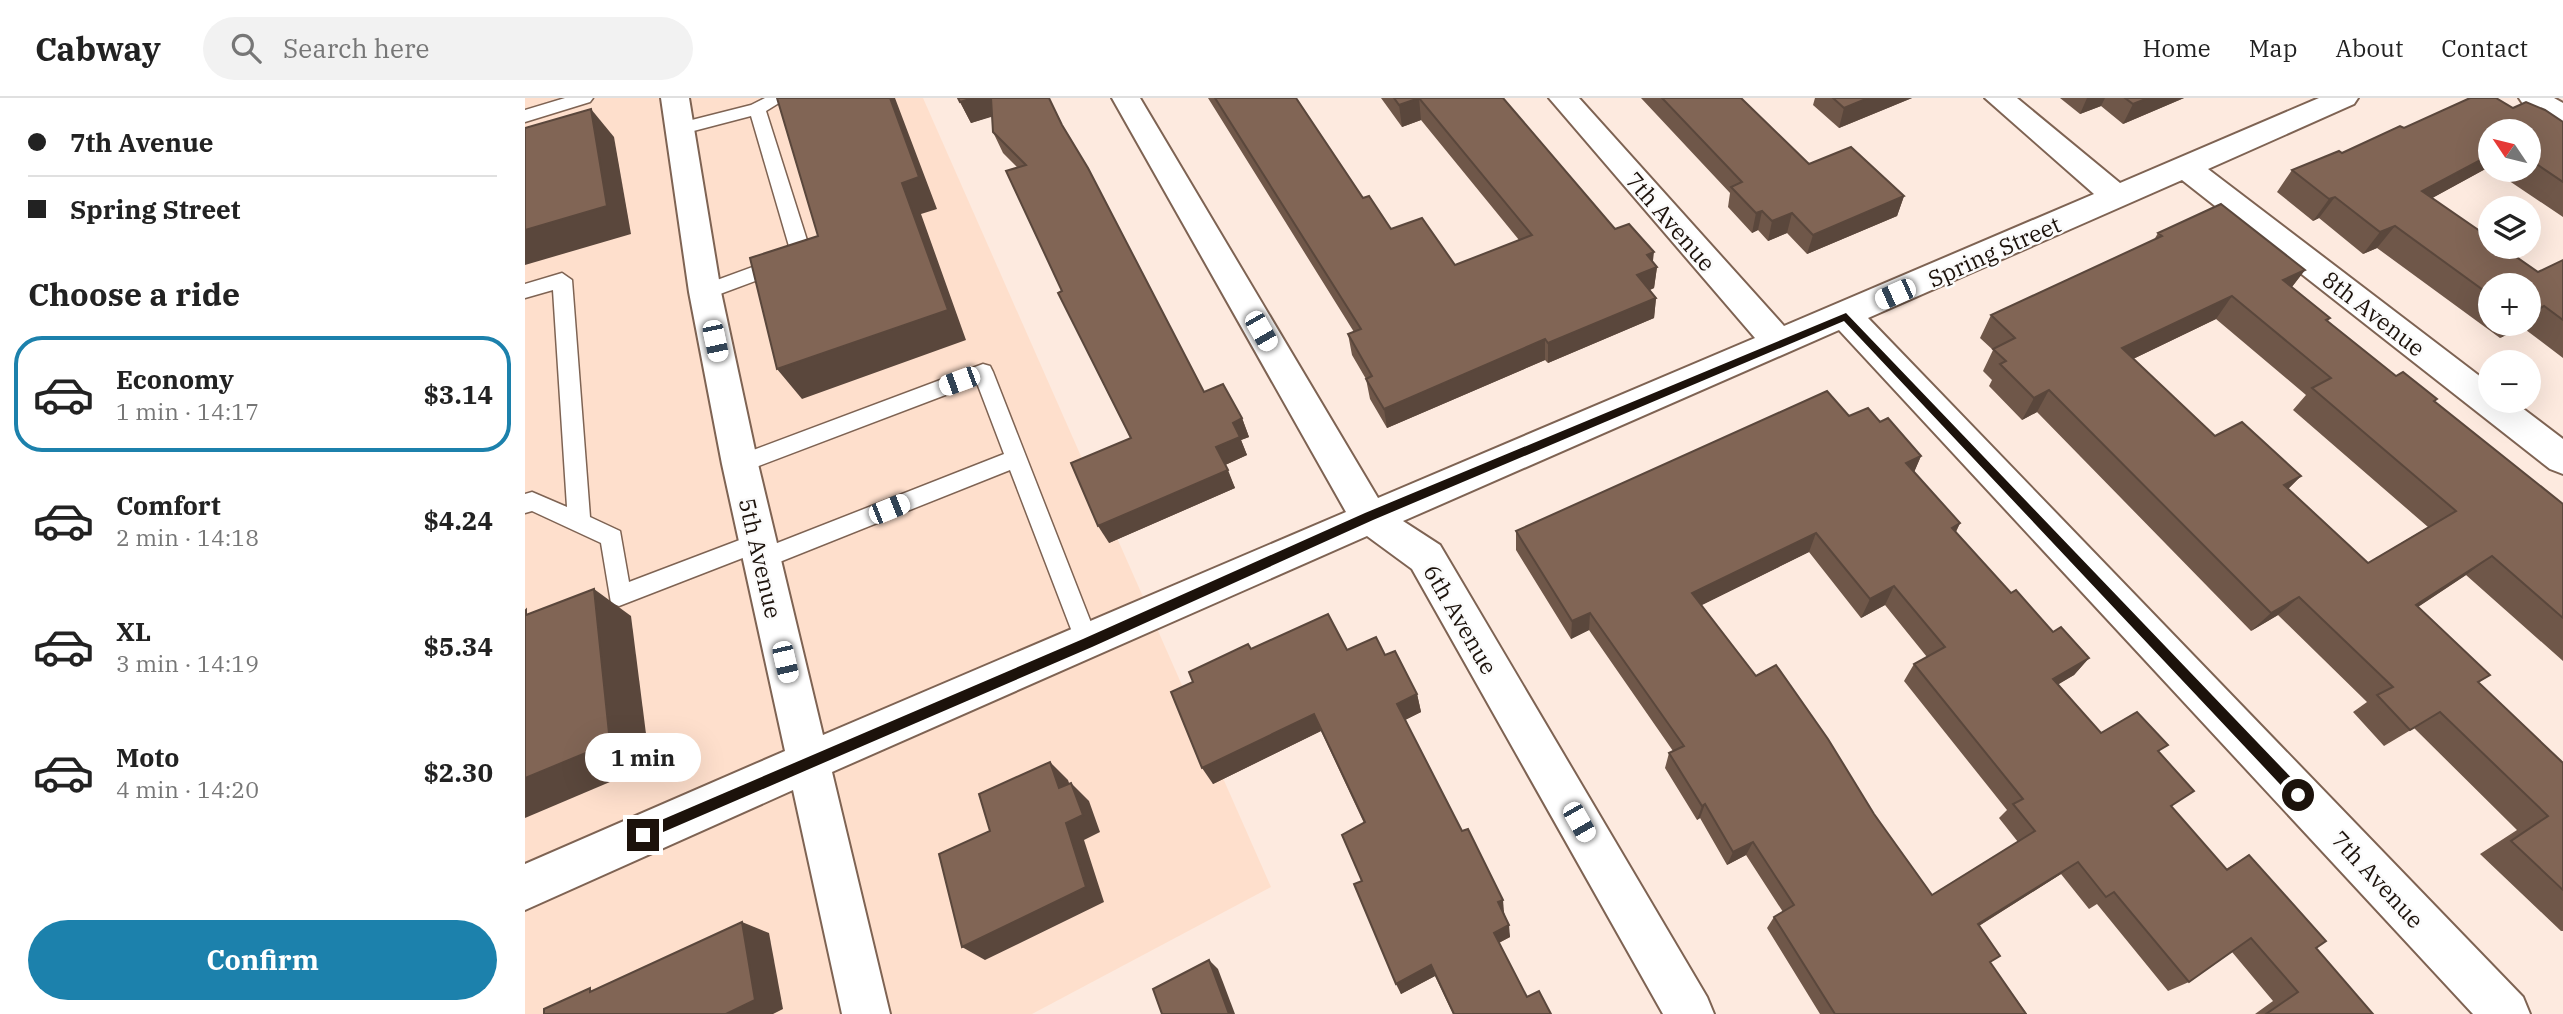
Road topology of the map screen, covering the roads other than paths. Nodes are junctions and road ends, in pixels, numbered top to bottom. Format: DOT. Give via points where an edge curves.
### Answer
graph roads {
  1 [pos="584,98"];
  2 [pos="778,98"];
  3 [pos="1126,98"];
  4 [pos="1563,98"];
  5 [pos="1999,98"];
  6 [pos="2344,98"];
  7 [pos="2533,98"];
  8 [pos="757,109"];
  9 [pos="678,113"];
  10 [pos="525,116"];
  11 [pos="2563,116"];
  12 [pos="2185,167"];
  13 [pos="2116,196"];
  14 [pos="525,291"];
  15 [pos="705,292"];
  16 [pos="1846,316"];
  17 [pos="1779,343"];
  18 [pos="1016,458"];
  19 [pos="2563,459"];
  20 [pos="740,464"];
  21 [pos="525,504"];
  22 [pos="1369,517"];
  23 [pos="579,523"];
  24 [pos="760,551"];
  25 [pos="1087,643"];
  26 [pos="809,764"];
  27 [pos="525,887"];
  28 [pos="866,1014"];
  29 [pos="1690,1014"];
  30 [pos="2506,1014"];
  1 -- 10 [label="lane"];
  2 -- 8 [label="lane"];
  3 -- 22 [label="street, 6th Avenue"];
  4 -- 17 [label="street, 7th Avenue"];
  5 -- 13 [label="street"];
  6 -- 12 [label="street, Spring Street"];
  7 -- 11 [label="street"];
  8 -- 9 [label="lane"];
  8 -- 15 [label="lane" via="802,256"];
  9 -- 15 [label="street, 5th Avenue"];
  12 -- 13 [label="street, Spring Street"];
  12 -- 19 [label="street, 8th Avenue"];
  13 -- 16 [label="street, Spring Street"];
  14 -- 23 [label="lane" via="562,280"];
  15 -- 20 [label="street, 5th Avenue"];
  16 -- 17 [label="street, Spring Street"];
  16 -- 30 [label="street, 7th Avenue"];
  17 -- 22 [label="street, Spring Street"];
  18 -- 20 [label="lane" via="983,372"];
  18 -- 24 [label="lane"];
  18 -- 25 [label="lane"];
  20 -- 24 [label="street, 5th Avenue"];
  21 -- 23 [label="lane" via="532,501"];
  22 -- 25 [label="street, Spring Street"];
  22 -- 29 [label="street, 6th Avenue" via="1426,557"];
  23 -- 24 [label="lane" via="612,538 619,596"];
  24 -- 26 [label="street, 5th Avenue"];
  25 -- 26 [label="street, Spring Street"];
  26 -- 27 [label="street, Spring Street"];
  26 -- 28 [label="street, 5th Avenue"];
}
